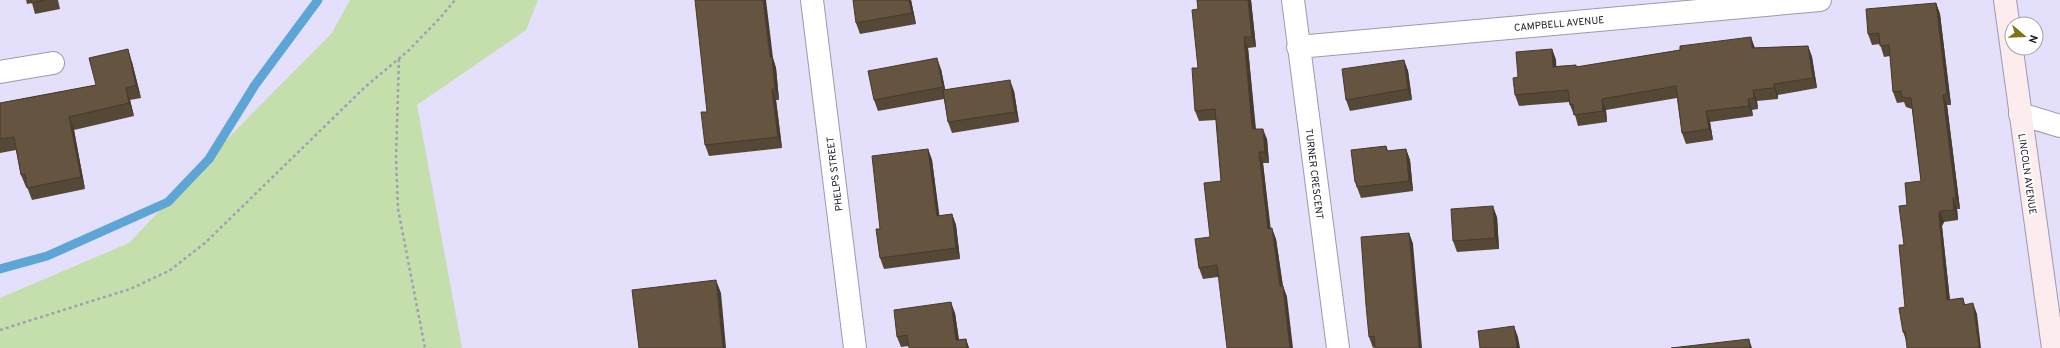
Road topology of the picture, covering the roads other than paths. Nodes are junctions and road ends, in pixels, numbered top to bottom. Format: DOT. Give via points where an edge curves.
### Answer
graph roads {
  1 [pos="812,0"];
  2 [pos="1293,0"];
  3 [pos="1820,0"];
  4 [pos="2005,0"];
  5 [pos="1298,47"];
  6 [pos="53,63"];
  7 [pos="0,72"];
  8 [pos="2020,114"];
  9 [pos="2060,126"];
  10 [pos="855,348"];
  11 [pos="1338,348"];
  12 [pos="2053,348"];
  1 -- 10 [label="street, PHELPS STREET"];
  2 -- 5 [label="street, TURNER CRESCENT"];
  3 -- 5 [label="street, CAMPBELL AVENUE"];
  4 -- 8 [label="street, LINCOLN AVENUE"];
  5 -- 11 [label="street, TURNER CRESCENT"];
  6 -- 7 [label="street"];
  8 -- 9 [label="street"];
  8 -- 12 [label="street, LINCOLN AVENUE"];
}
